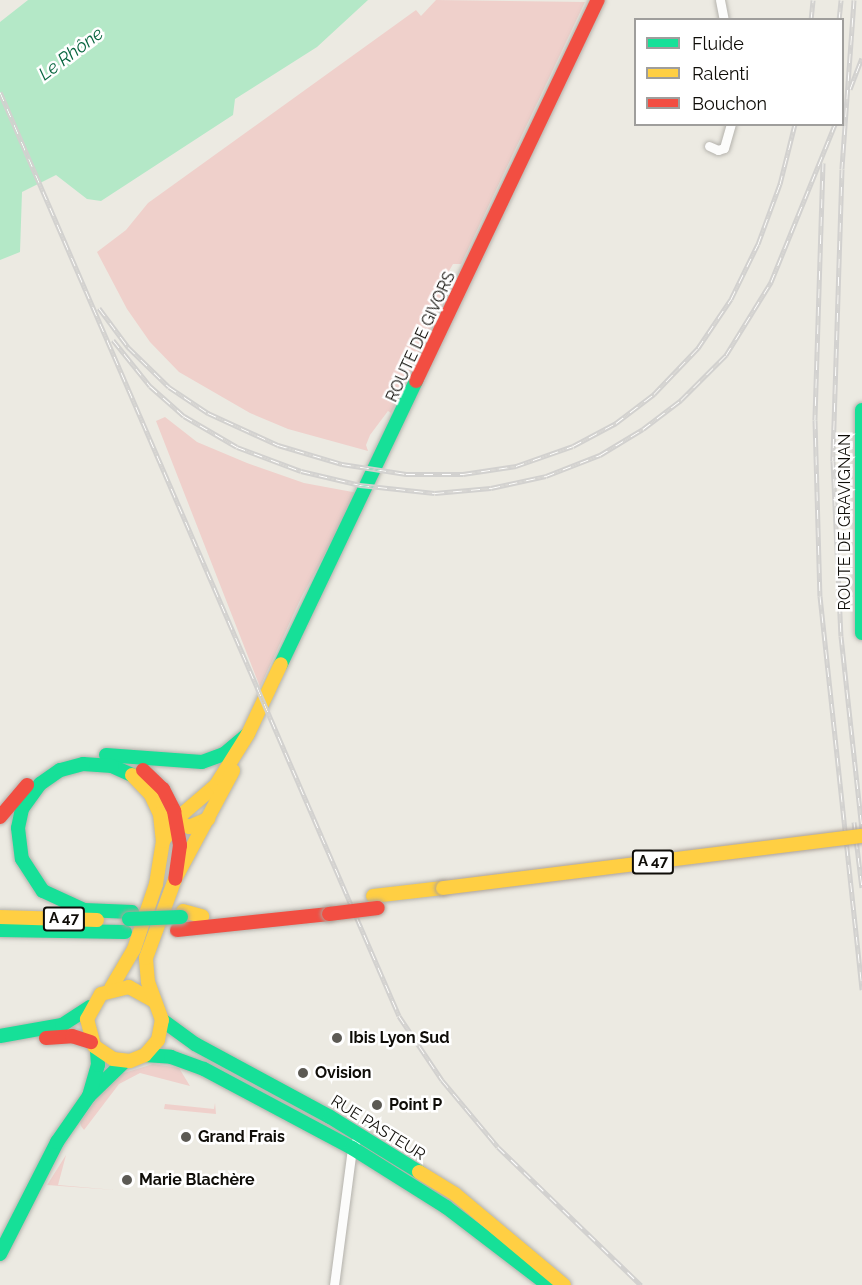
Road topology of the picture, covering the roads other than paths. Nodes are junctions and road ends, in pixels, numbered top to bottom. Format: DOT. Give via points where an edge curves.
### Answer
graph roads {
  1 [pos="598,0"];
  2 [pos="720,0"];
  3 [pos="724,18"];
  4 [pos="731,126"];
  5 [pos="709,146"];
  6 [pos="862,410"];
  7 [pos="862,633"];
  8 [pos="248,734"];
  9 [pos="121,758"];
  10 [pos="157,806"];
  11 [pos="0,817"];
  12 [pos="208,819"];
  13 [pos="177,822"];
  14 [pos="862,836"];
  15 [pos="163,841"];
  16 [pos="862,848"];
  17 [pos="175,879"];
  18 [pos="444,894"];
  19 [pos="326,908"];
  20 [pos="0,917"];
  21 [pos="180,919"];
  22 [pos="129,921"];
  23 [pos="0,930"];
  24 [pos="111,988"];
  25 [pos="154,1001"];
  26 [pos="90,1007"];
  27 [pos="162,1020"];
  28 [pos="0,1036"];
  29 [pos="0,1045"];
  30 [pos="94,1046"];
  31 [pos="145,1055"];
  32 [pos="125,1061"];
  33 [pos="89,1096"];
  34 [pos="356,1142"];
  35 [pos="0,1254"];
  36 [pos="547,1281"];
  37 [pos="334,1285"];
  38 [pos="564,1285"];
  1 -- 8 [label="main road, ROUTE DE GIVORS"];
  2 -- 3 [label="street"];
  4 -- 5 [label="street" via="723,148"];
  6 -- 7 [label="main road, ROUTE DE GRAVIGNAN"];
  8 -- 9 [label="main road" via="224,754 202,762"];
  8 -- 12 [label="main road"];
  8 -- 13 [label="main road" via="216,785"];
  9 -- 11 [label="main road" via="87,754 53,764 34,778"];
  9 -- 13 [label="main road" via="157,782 171,802"];
  10 -- 13 [label="main road"];
  10 -- 15 [label="main road"];
  10 -- 22 [label="main road" via="147,789 130,773 112,766 83,764 60,770 40,784 19,821 22,859 43,891 84,910"];
  12 -- 13 [label="main road" via="192,827"];
  12 -- 17 [label="main road"];
  13 -- 15 [label="main road"];
  13 -- 17 [label="main road" via="180,845"];
  14 -- 18 [label="main road, A 47, bridge"];
  15 -- 24 [label="main road" via="156,884 134,948"];
  16 -- 18 [label="main road, A 47"];
  17 -- 25 [label="main road" via="146,963"];
  18 -- 19 [label="main road, A 47"];
  19 -- 21 [label="main road, A 47"];
  19 -- 21 [label="main road, A 47"];
  20 -- 22 [label="main road, A 47"];
  21 -- 22 [label="main road, A 47, bridge"];
  22 -- 23 [label="main road, A 47"];
  24 -- 25 [label="main road" via="135,988"];
  24 -- 26 [label="main road"];
  25 -- 27 [label="main road"];
  26 -- 28 [label="main road" via="56,1027"];
  26 -- 30 [label="main road" via="87,1025"];
  27 -- 31 [label="main road" via="158,1040"];
  27 -- 34 [label="main road, RUE PASTEUR"];
  29 -- 30 [label="main road" via="67,1036"];
  30 -- 32 [label="main road" via="113,1059"];
  30 -- 33 [label="main road" via="97,1072"];
  31 -- 32 [label="main road"];
  31 -- 34 [label="main road, RUE PASTEUR" via="171,1057 204,1069"];
  32 -- 33 [label="main road"];
  33 -- 35 [label="main road" via="57,1142"];
  34 -- 36 [label="main road, RUE PASTEUR" via="455,1194"];
  34 -- 37 [label="street"];
  36 -- 38 [label="main road, RUE PASTEUR"];
}
